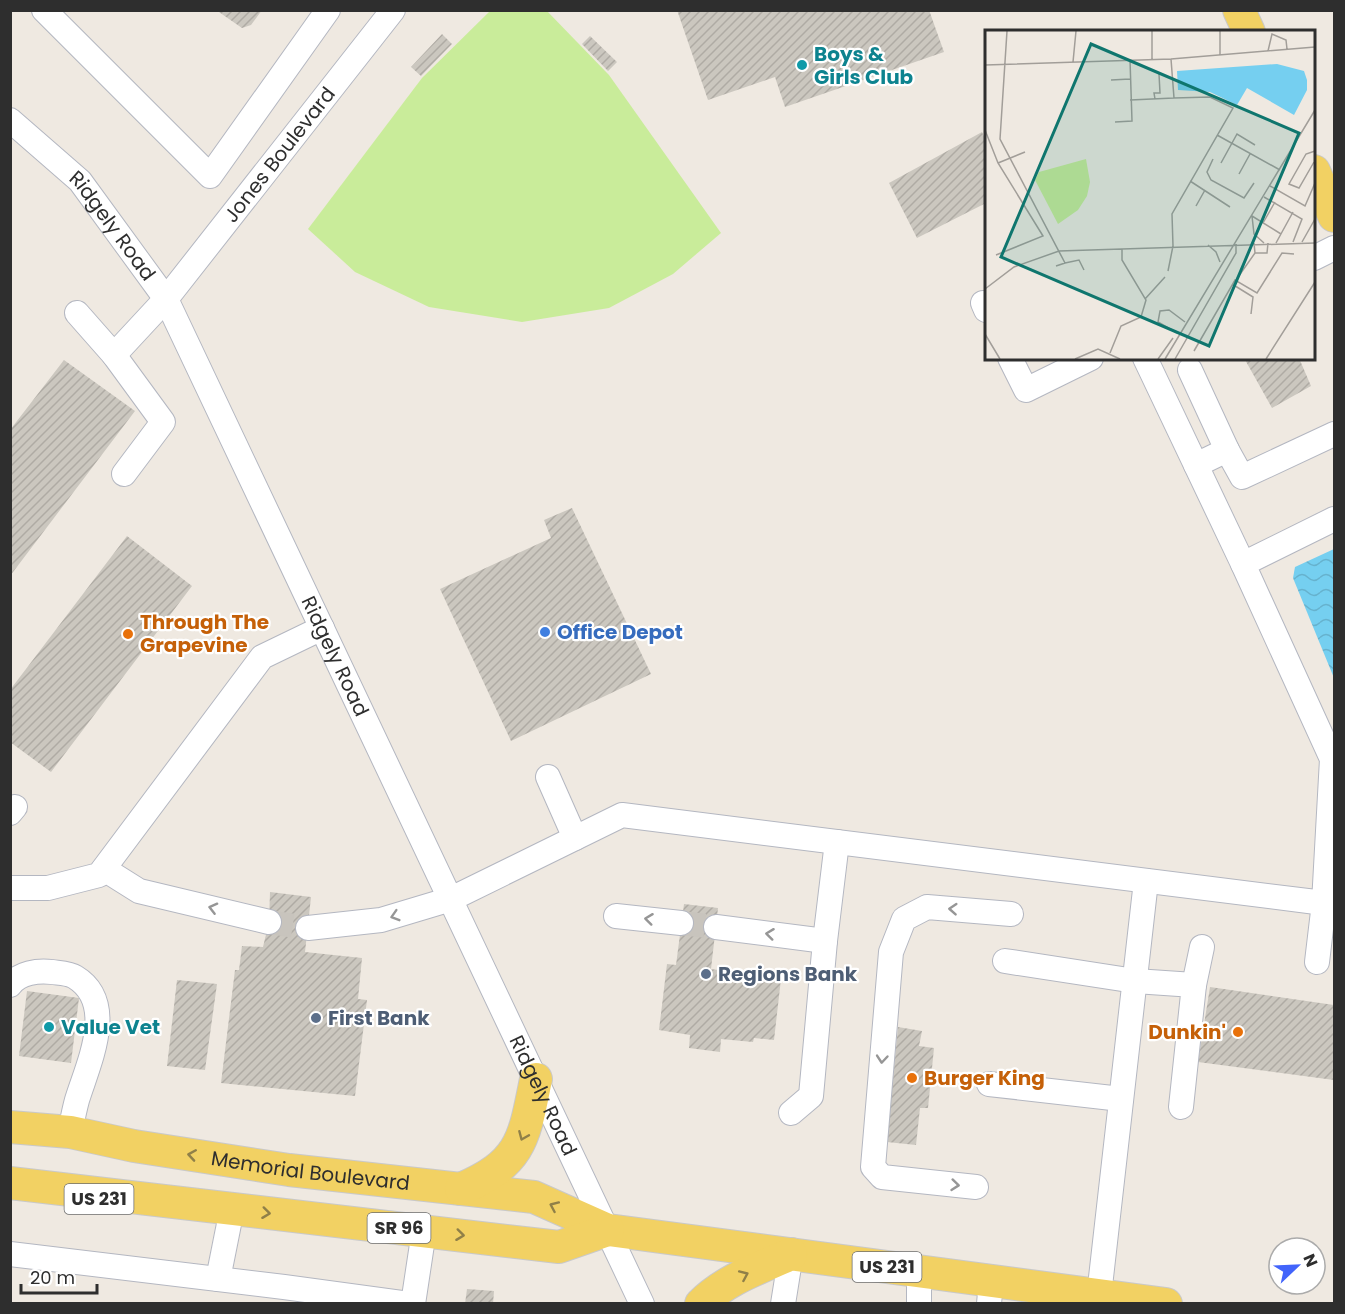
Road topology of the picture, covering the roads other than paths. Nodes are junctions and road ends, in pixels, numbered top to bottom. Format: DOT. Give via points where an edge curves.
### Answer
graph roads {
  1 [pos="44,10"];
  2 [pos="328,10"];
  3 [pos="393,10"];
  4 [pos="1239,10"];
  5 [pos="1247,30"];
  6 [pos="10,120"];
  7 [pos="1315,173"];
  8 [pos="1335,216"];
  9 [pos="1335,249"];
  10 [pos="1315,258"];
  11 [pos="166,299"];
  12 [pos="77,313"];
  13 [pos="114,354"];
  14 [pos="1011,360"];
  15 [pos="1087,360"];
  16 [pos="1146,360"];
  17 [pos="1190,369"];
  18 [pos="1335,434"];
  19 [pos="1227,450"];
  20 [pos="1196,465"];
  21 [pos="124,474"];
  22 [pos="1335,519"];
  23 [pos="1243,564"];
  24 [pos="322,628"];
  25 [pos="548,777"];
  26 [pos="575,838"];
  27 [pos="837,842"];
  28 [pos="104,869"];
  29 [pos="1146,880"];
  30 [pos="10,888"];
  31 [pos="451,899"];
  32 [pos="1324,903"];
  33 [pos="1011,914"];
  34 [pos="616,916"];
  35 [pos="269,922"];
  36 [pos="681,923"];
  37 [pos="716,927"];
  38 [pos="308,928"];
  39 [pos="825,941"];
  40 [pos="1203,947"];
  41 [pos="1005,961"];
  42 [pos="1317,962"];
  43 [pos="1135,981"];
  44 [pos="10,985"];
  45 [pos="1194,985"];
  46 [pos="536,1079"];
  47 [pos="989,1084"];
  48 [pos="1121,1099"];
  49 [pos="1181,1107"];
  50 [pos="791,1113"];
  51 [pos="10,1118"];
  52 [pos="10,1127"];
  53 [pos="70,1132"];
  54 [pos="10,1183"];
  55 [pos="976,1187"];
  56 [pos="461,1189"];
  57 [pos="10,1194"];
  58 [pos="187,1204"];
  59 [pos="232,1209"];
  60 [pos="608,1230"];
  61 [pos="424,1231"];
  62 [pos="10,1254"];
  63 [pos="790,1254"];
  64 [pos="920,1271"];
  65 [pos="218,1279"];
  66 [pos="990,1292"];
  67 [pos="1099,1295"];
  68 [pos="382,1302"];
  69 [pos="411,1304"];
  70 [pos="642,1304"];
  71 [pos="701,1304"];
  72 [pos="783,1304"];
  73 [pos="919,1304"];
  74 [pos="1166,1304"];
  1 -- 2 [label="street" via="210,176"];
  3 -- 11 [label="street, Jones Boulevard"];
  4 -- 5 [label="main road"];
  6 -- 11 [label="street, Ridgely Road" via="80,181"];
  7 -- 8 [label="main road"];
  9 -- 10 [label="street"];
  11 -- 13 [label="street, Jones Boulevard"];
  11 -- 24 [label="street, Ridgely Road"];
  12 -- 13 [label="street"];
  13 -- 21 [label="street" via="162,422"];
  14 -- 15 [label="street" via="1026,390"];
  16 -- 20 [label="street"];
  17 -- 19 [label="street"];
  18 -- 19 [label="street" via="1242,477"];
  19 -- 20 [label="street"];
  20 -- 23 [label="street"];
  22 -- 23 [label="street"];
  23 -- 32 [label="street" via="1332,759"];
  24 -- 28 [label="street" via="262,657"];
  24 -- 31 [label="street, Ridgely Road"];
  25 -- 26 [label="street"];
  26 -- 27 [label="street" via="622,815"];
  26 -- 31 [label="street"];
  27 -- 29 [label="street"];
  27 -- 39 [label="street"];
  28 -- 30 [label="street" via="99,875 48,888"];
  35 -- 28 [label="street, one-way" via="139,891"];
  29 -- 32 [label="street"];
  29 -- 43 [label="street"];
  31 -- 38 [label="street, one-way" via="381,920"];
  31 -- 46 [label="street, Ridgely Road"];
  32 -- 42 [label="street"];
  33 -- 55 [label="street, one-way" via="927,907 904,919 891,952 873,1167 882,1177"];
  36 -- 34 [label="street, one-way"];
  39 -- 37 [label="street, one-way"];
  39 -- 50 [label="street" via="811,1096"];
  40 -- 45 [label="street"];
  41 -- 43 [label="street"];
  43 -- 45 [label="street"];
  43 -- 48 [label="street"];
  44 -- 53 [label="street" via="15,978 29,973 74,975 95,1001 98,1019 91,1059"];
  45 -- 49 [label="street"];
  46 -- 56 [label="main road, one-way" via="527,1124 514,1153 494,1172"];
  46 -- 60 [label="street, Ridgely Road"];
  47 -- 48 [label="street"];
  48 -- 67 [label="street"];
  51 -- 53 [label="main road"];
  52 -- 53 [label="main road, Memorial Boulevard / SR 96"];
  56 -- 53 [label="main road, Memorial Boulevard / SR 96, one-way" via="289,1170"];
  54 -- 58 [label="main road, Memorial Boulevard / SR 96"];
  60 -- 56 [label="main road, Memorial Boulevard / SR 96, one-way" via="534,1197"];
  57 -- 58 [label="main road, US 231"];
  58 -- 59 [label="main road, Memorial Boulevard / SR 96"];
  59 -- 61 [label="main road, Memorial Boulevard / SR 96, one-way"];
  59 -- 65 [label="street"];
  61 -- 60 [label="main road, Memorial Boulevard / SR 96, one-way" via="559,1247"];
  60 -- 63 [label="main road, Memorial Boulevard / US 231"];
  60 -- 70 [label="street, Ridgely Road"];
  61 -- 69 [label="street"];
  62 -- 65 [label="street"];
  63 -- 64 [label="main road, Memorial Boulevard / US 231"];
  71 -- 63 [label="main road, one-way" via="716,1290"];
  63 -- 72 [label="street"];
  64 -- 66 [label="main road, Memorial Boulevard / US 231"];
  64 -- 73 [label="street"];
  65 -- 68 [label="street"];
  66 -- 67 [label="main road, Memorial Boulevard / US 231"];
  67 -- 74 [label="main road, Memorial Boulevard / US 231"];
  68 -- 69 [label="street"];
}
